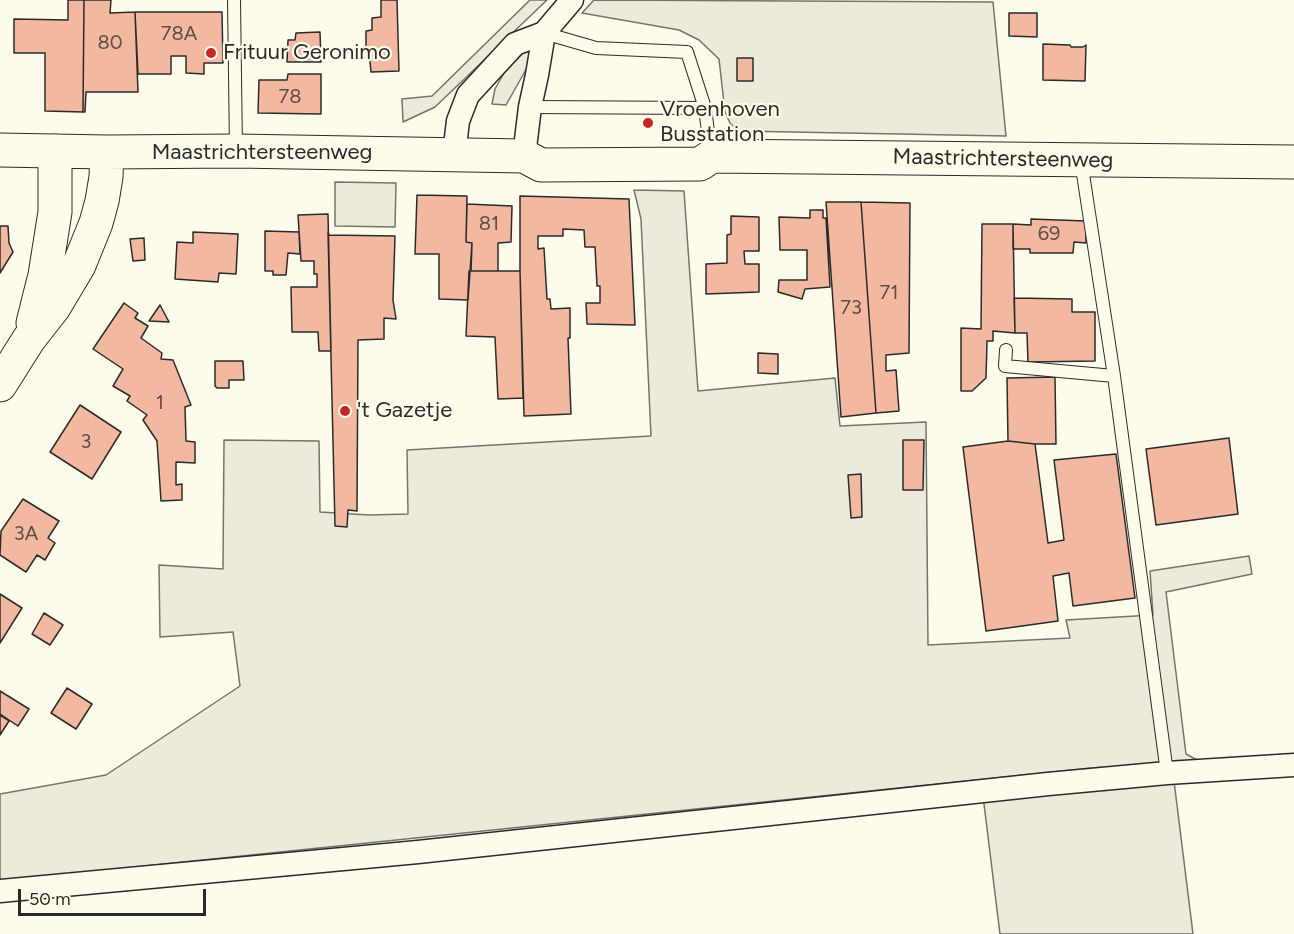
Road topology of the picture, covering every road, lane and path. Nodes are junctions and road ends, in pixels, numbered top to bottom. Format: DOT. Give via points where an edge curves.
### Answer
graph roads {
  1 [pos="234,0"];
  2 [pos="572,0"];
  3 [pos="544,33"];
  4 [pos="530,106"];
  5 [pos="705,108"];
  6 [pos="0,150"];
  7 [pos="55,150"];
  8 [pos="236,151"];
  9 [pos="107,152"];
  10 [pos="454,154"];
  11 [pos="524,156"];
  12 [pos="711,156"];
  13 [pos="1081,160"];
  14 [pos="1294,162"];
  15 [pos="29,339"];
  16 [pos="1006,350"];
  17 [pos="1114,376"];
  18 [pos="0,385"];
  19 [pos="1294,765"];
  20 [pos="1167,773"];
  21 [pos="0,891"];
  1 -- 8 [label="lane"];
  2 -- 3 [label="street"];
  3 -- 4 [label="street"];
  3 -- 5 [label="lane" via="596,48 687,52"];
  3 -- 10 [label="street" via="515,44 468,95 458,121"];
  4 -- 5 [label="lane"];
  4 -- 11 [label="street"];
  5 -- 12 [label="lane"];
  6 -- 7 [label="main road, Maastrichtersteenweg"];
  7 -- 9 [label="main road, Maastrichtersteenweg"];
  7 -- 15 [label="main road" via="55,212 50,252"];
  8 -- 9 [label="main road, Maastrichtersteenweg"];
  8 -- 10 [label="main road, Maastrichtersteenweg"];
  9 -- 15 [label="main road" via="102,201 92,233 67,287"];
  10 -- 11 [label="main road, Maastrichtersteenweg"];
  11 -- 12 [label="main road, Maastrichtersteenweg" via="538,145 699,146"];
  12 -- 13 [label="main road, Maastrichtersteenweg"];
  13 -- 14 [label="main road, Maastrichtersteenweg"];
  13 -- 17 [label="lane"];
  15 -- 18 [label="main road"];
  16 -- 17 [label="lane" via="1005,366"];
  17 -- 20 [label="lane"];
  19 -- 20 [label="street"];
  20 -- 21 [label="street" via="430,851"];
}
